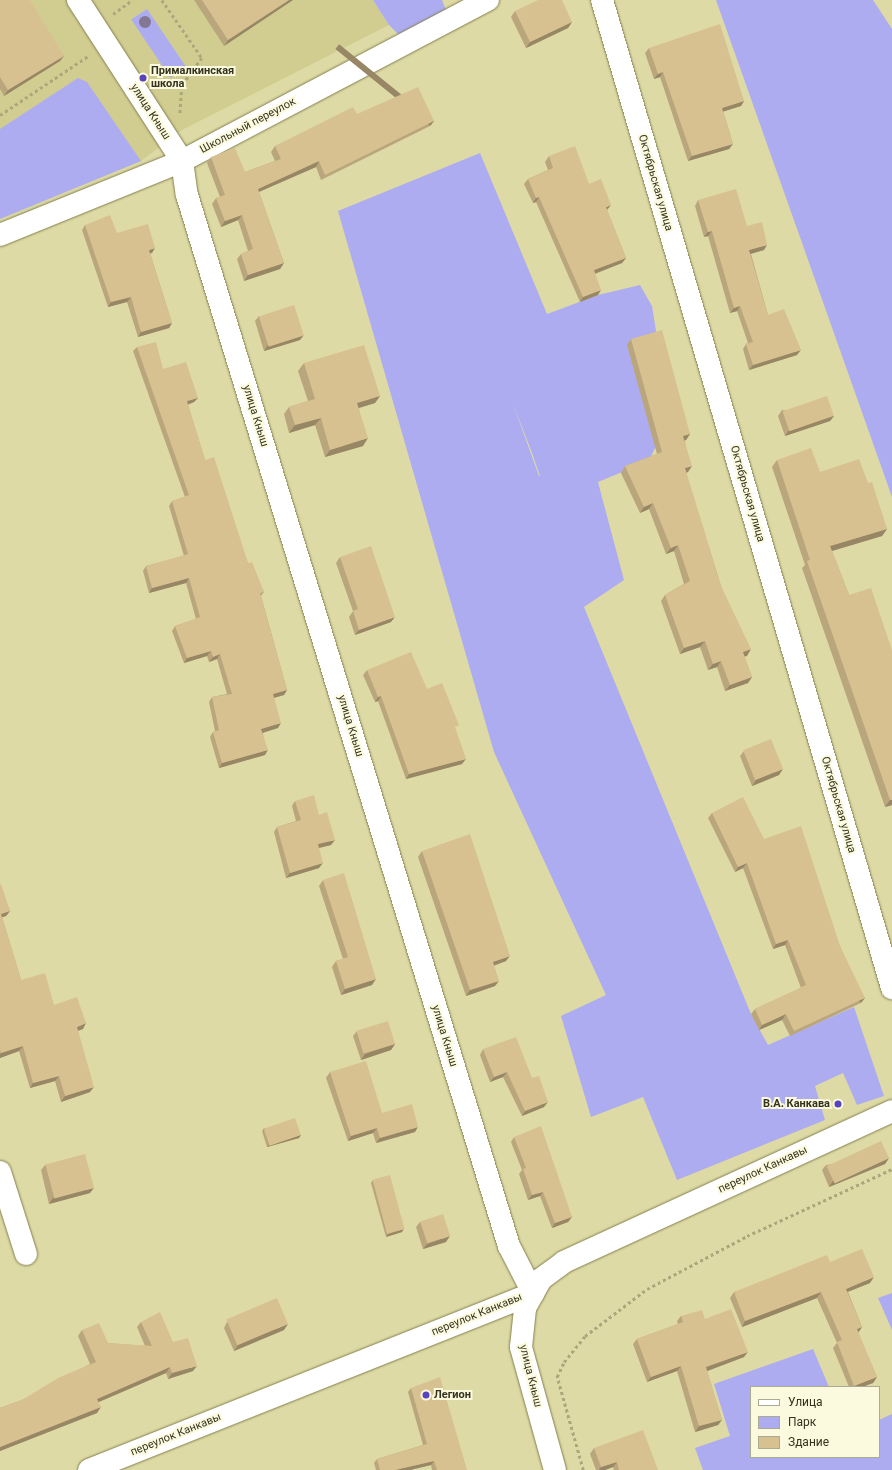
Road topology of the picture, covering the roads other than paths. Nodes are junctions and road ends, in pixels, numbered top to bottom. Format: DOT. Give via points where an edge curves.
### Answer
graph roads {
  1 [pos="78,0"];
  2 [pos="488,0"];
  3 [pos="602,0"];
  4 [pos="182,161"];
  5 [pos="0,235"];
  6 [pos="892,988"];
  7 [pos="892,1100"];
  8 [pos="884,1115"];
  9 [pos="0,1172"];
  10 [pos="26,1254"];
  11 [pos="533,1293"];
  12 [pos="89,1470"];
  13 [pos="555,1470"];
  1 -- 4 [label="street, улица Кныш"];
  2 -- 4 [label="street, Школьный переулок"];
  3 -- 6 [label="street, Октябрьская улица"];
  4 -- 5 [label="street, Школьный переулок"];
  4 -- 11 [label="street, улица Кныш" via="187,194 509,1246"];
  7 -- 8 [label="street"];
  8 -- 11 [label="street, переулок Канкавы" via="564,1262 546,1274"];
  9 -- 10 [label="street"];
  11 -- 12 [label="street, переулок Канкавы"];
  11 -- 13 [label="street, улица Кныш" via="523,1317 522,1347"];
}
